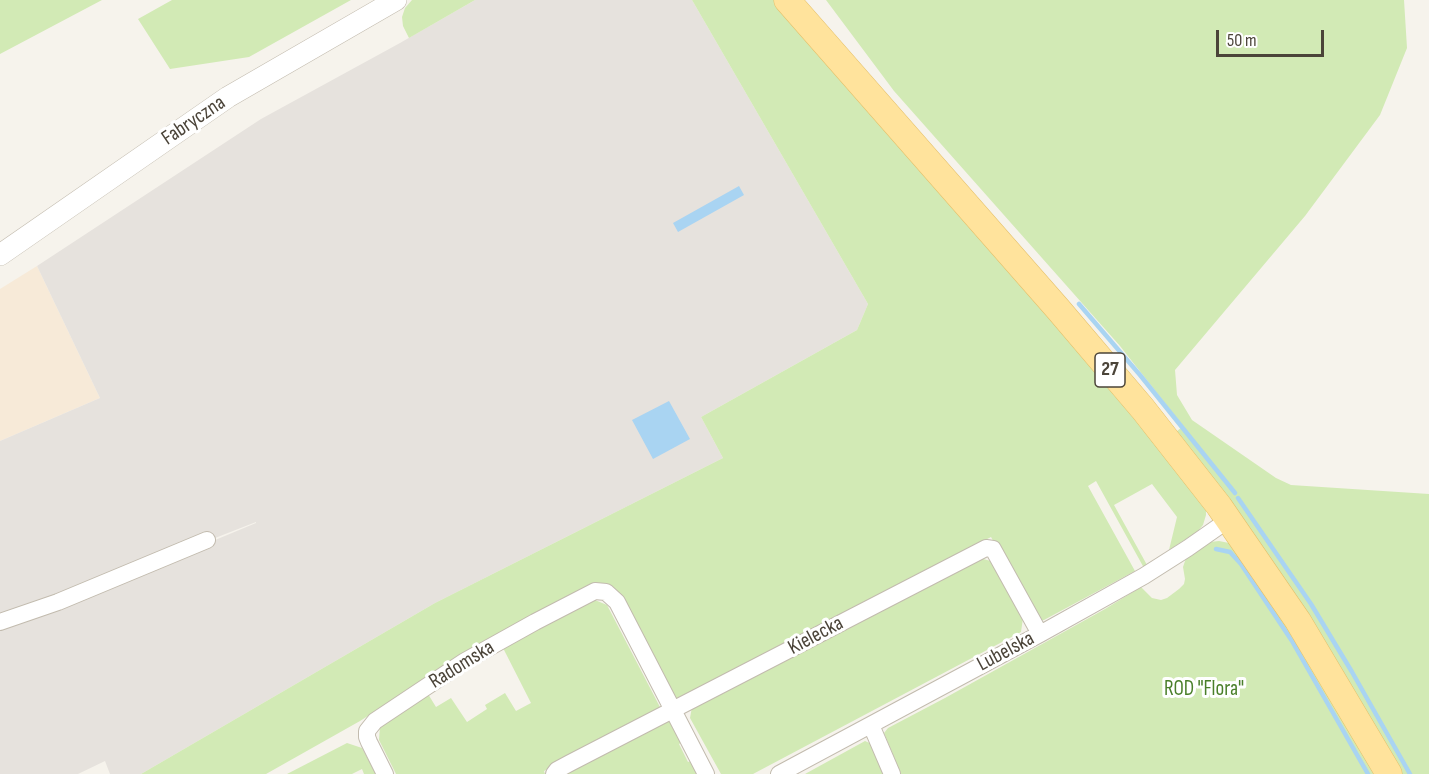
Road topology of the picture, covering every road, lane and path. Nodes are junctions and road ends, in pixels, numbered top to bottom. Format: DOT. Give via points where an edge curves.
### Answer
graph roads {
  1 [pos="396,0"];
  2 [pos="787,0"];
  3 [pos="0,255"];
  4 [pos="1228,520"];
  5 [pos="207,540"];
  6 [pos="0,622"];
  7 [pos="1040,634"];
  8 [pos="673,710"];
  9 [pos="871,724"];
  10 [pos="385,774"];
  11 [pos="554,774"];
  12 [pos="706,774"];
  13 [pos="779,774"];
  14 [pos="892,774"];
  15 [pos="1389,774"];
  1 -- 3 [label="street, Fabryczna" via="228,97"];
  2 -- 4 [label="main road, 27" via="1143,409"];
  4 -- 7 [label="street, Lubelska" via="1144,576"];
  4 -- 15 [label="main road, 27" via="1298,621"];
  5 -- 6 [label="street"];
  7 -- 8 [label="street, Kielecka" via="993,549 986,548"];
  7 -- 9 [label="street, Lubelska"];
  8 -- 10 [label="street, Radomska" via="617,602 606,592 595,591 465,661 375,721 367,737"];
  8 -- 11 [label="street, Kielecka"];
  8 -- 12 [label="street"];
  9 -- 13 [label="street, Lubelska"];
  9 -- 14 [label="street"];
}
